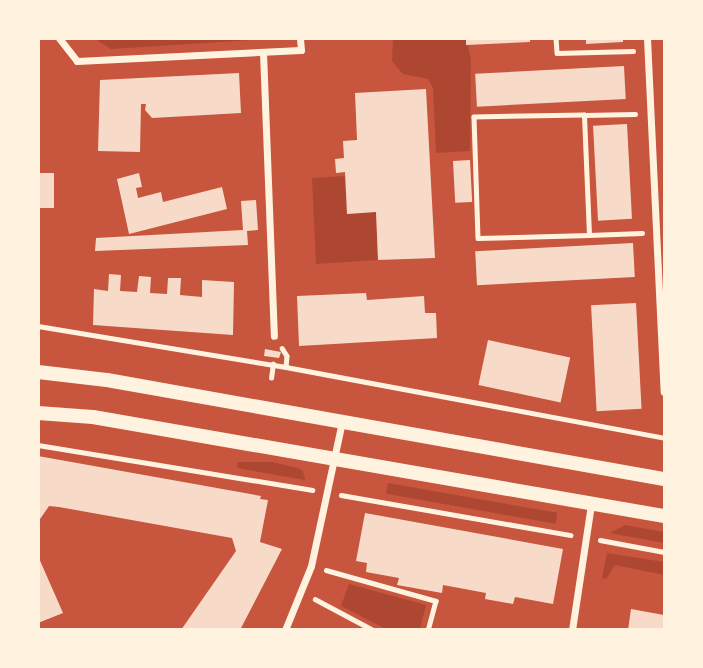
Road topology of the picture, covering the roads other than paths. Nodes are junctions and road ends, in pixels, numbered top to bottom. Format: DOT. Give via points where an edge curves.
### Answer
graph roads {
  1 [pos="59,38"];
  2 [pos="300,38"];
  3 [pos="648,38"];
  4 [pos="263,52"];
  5 [pos="274,336"];
  6 [pos="38,372"];
  7 [pos="664,392"];
  8 [pos="38,413"];
  9 [pos="342,421"];
  10 [pos="335,458"];
  11 [pos="664,479"];
  12 [pos="591,503"];
  13 [pos="664,516"];
  14 [pos="285,629"];
  15 [pos="572,629"];
  1 -- 4 [label="street" via="77,61"];
  2 -- 4 [label="street" via="301,50"];
  3 -- 7 [label="street"];
  4 -- 5 [label="street"];
  6 -- 9 [label="main road"];
  8 -- 10 [label="main road" via="93,417"];
  9 -- 10 [label="street"];
  9 -- 11 [label="main road"];
  10 -- 12 [label="main road"];
  10 -- 14 [label="street" via="311,566"];
  12 -- 13 [label="main road"];
  12 -- 15 [label="street"];
}
